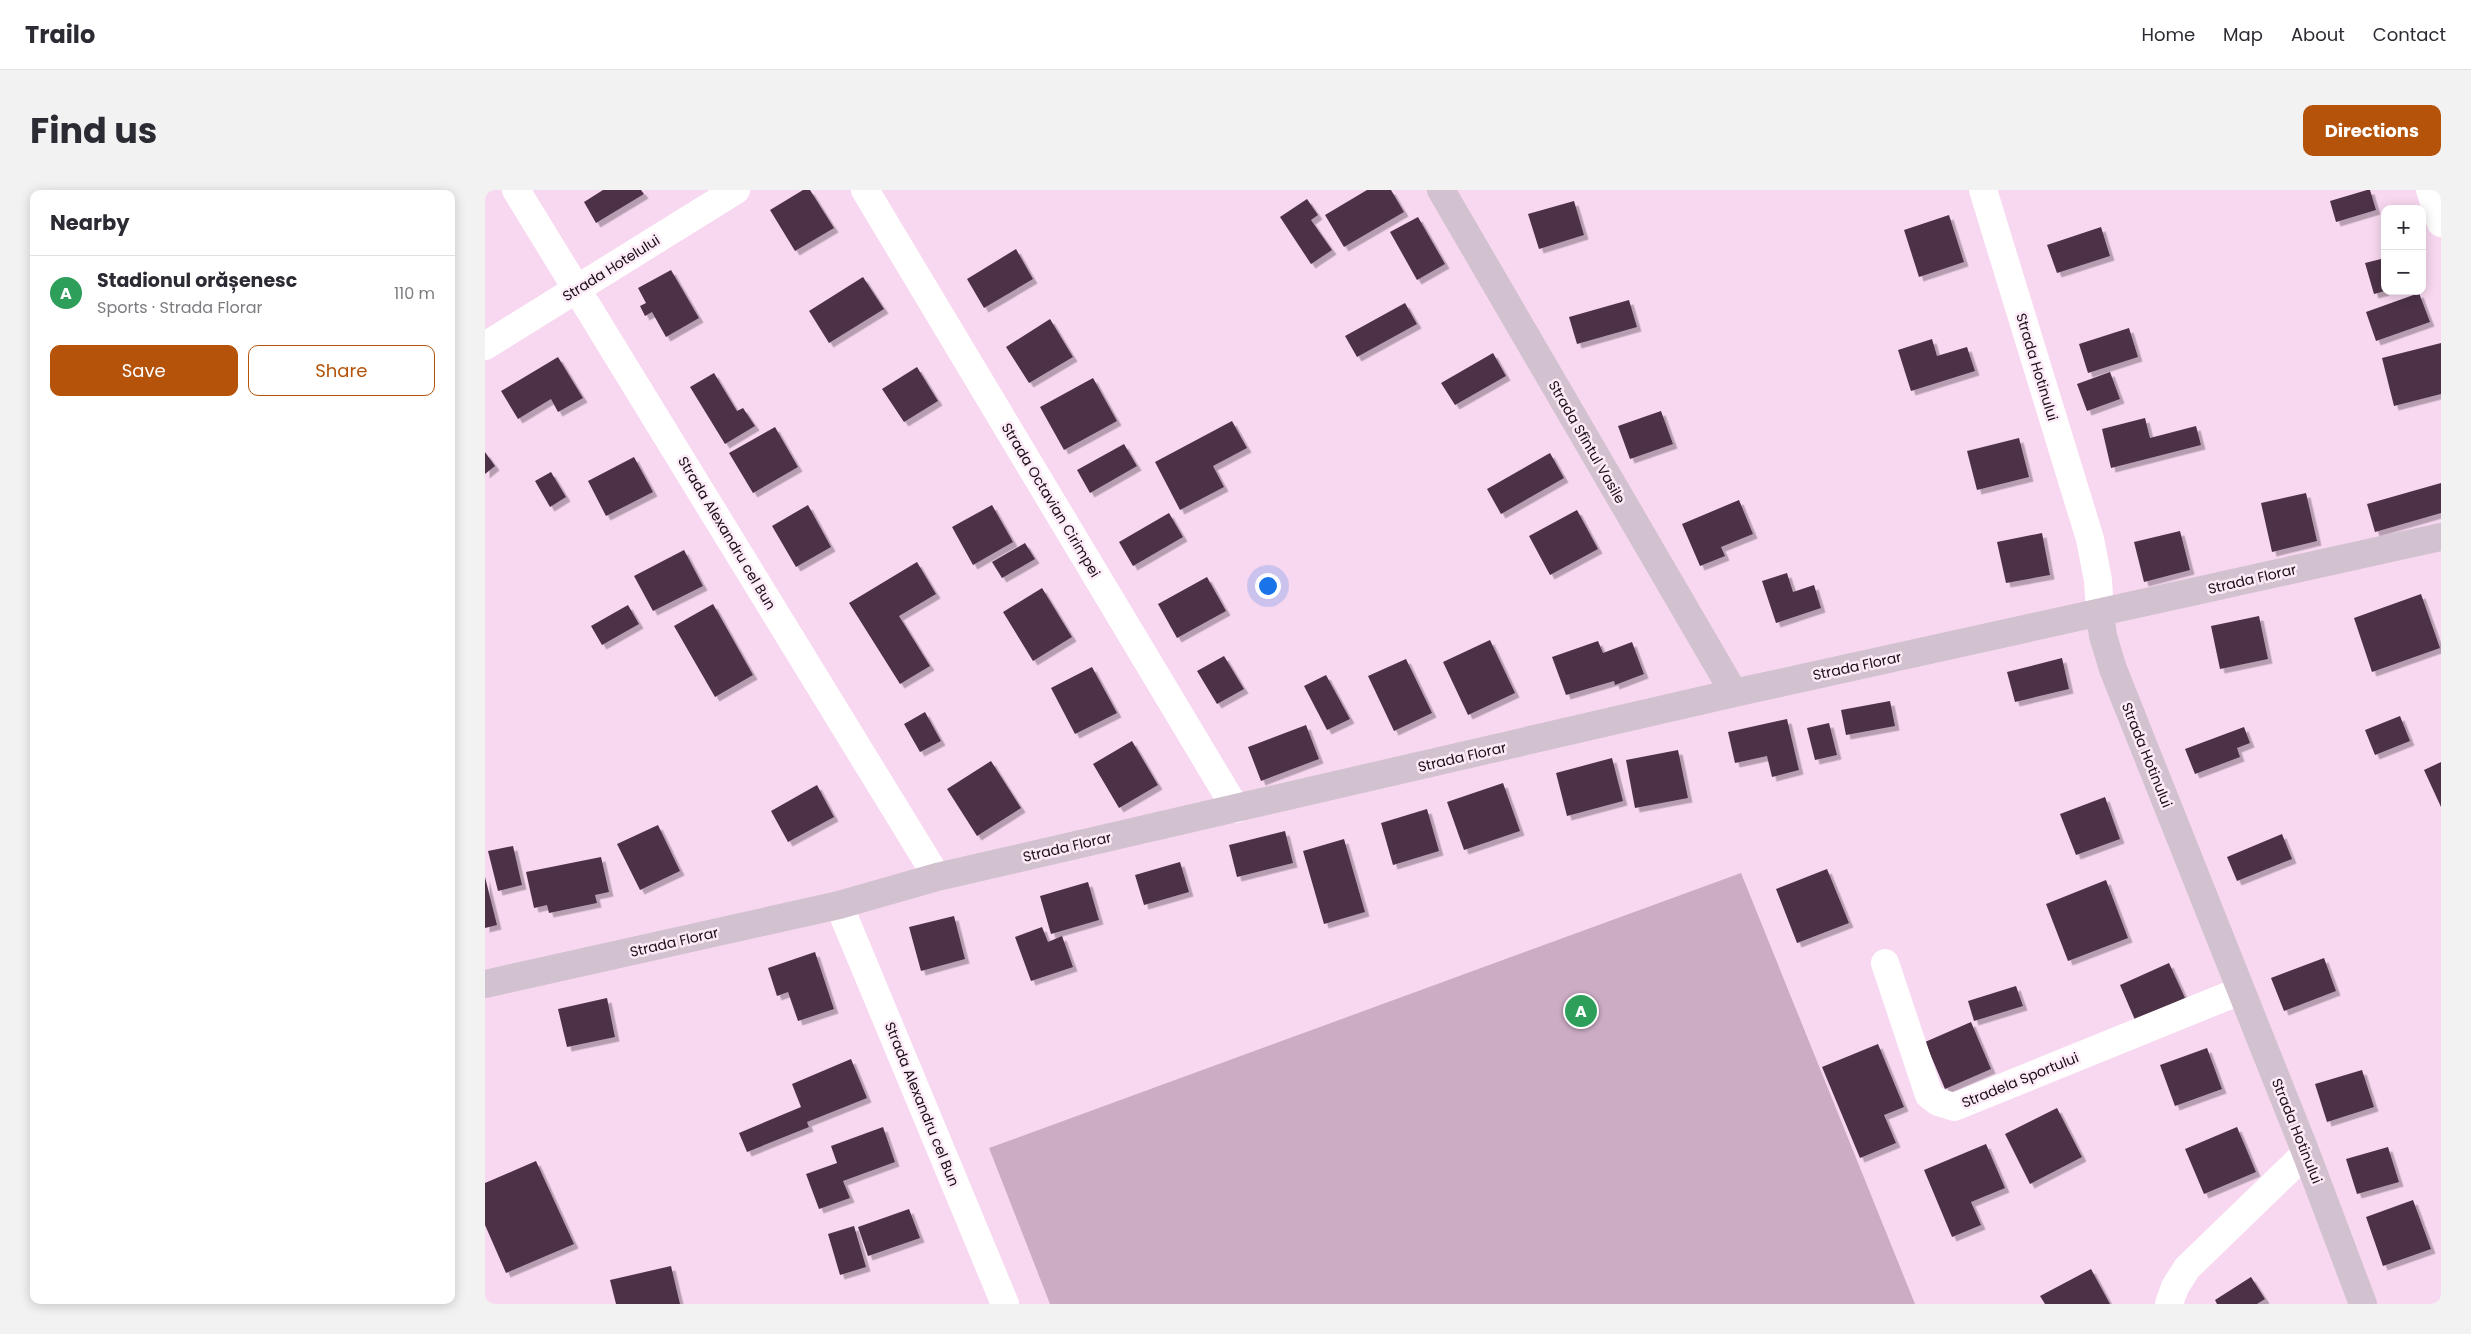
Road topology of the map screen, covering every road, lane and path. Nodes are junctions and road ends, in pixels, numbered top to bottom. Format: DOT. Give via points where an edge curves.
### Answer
graph roads {
  1 [pos="516,190"];
  2 [pos="737,190"];
  3 [pos="865,190"];
  4 [pos="1441,190"];
  5 [pos="1983,190"];
  6 [pos="2430,190"];
  7 [pos="2441,223"];
  8 [pos="578,289"];
  9 [pos="485,346"];
  10 [pos="2441,536"];
  11 [pos="2100,613"];
  12 [pos="1734,693"];
  13 [pos="1237,809"];
  14 [pos="937,877"];
  15 [pos="839,904"];
  16 [pos="1885,963"];
  17 [pos="485,984"];
  18 [pos="2240,991"];
  19 [pos="2306,1153"];
  20 [pos="1000,1303"];
  21 [pos="2169,1304"];
  22 [pos="2363,1304"];
  1 -- 8 [label="street, Strada Alexandru cel Bun"];
  2 -- 8 [label="street, Strada Hotelului"];
  3 -- 13 [label="street, Strada Octavian Cirimpei"];
  4 -- 12 [label="street, Strada Sfîntul Vasile"];
  5 -- 11 [label="street, Strada Hotinului" via="2090,539"];
  6 -- 7 [label="street"];
  8 -- 9 [label="street, Strada Hotelului"];
  8 -- 14 [label="street, Strada Alexandru cel Bun"];
  10 -- 11 [label="street, Strada Florar"];
  11 -- 12 [label="street, Strada Florar"];
  11 -- 18 [label="street, Strada Hotinului" via="2113,669"];
  12 -- 13 [label="street, Strada Florar"];
  13 -- 14 [label="street, Strada Florar"];
  14 -- 15 [label="street, Strada Florar"];
  15 -- 17 [label="street, Strada Florar"];
  15 -- 20 [label="street, Strada Alexandru cel Bun"];
  16 -- 18 [label="street, Stradela Sportului" via="1929,1095 1938,1102 1954,1106"];
  18 -- 19 [label="street, Strada Hotinului"];
  19 -- 21 [label="street" via="2187,1268"];
  19 -- 22 [label="street, Strada Hotinului"];
}
